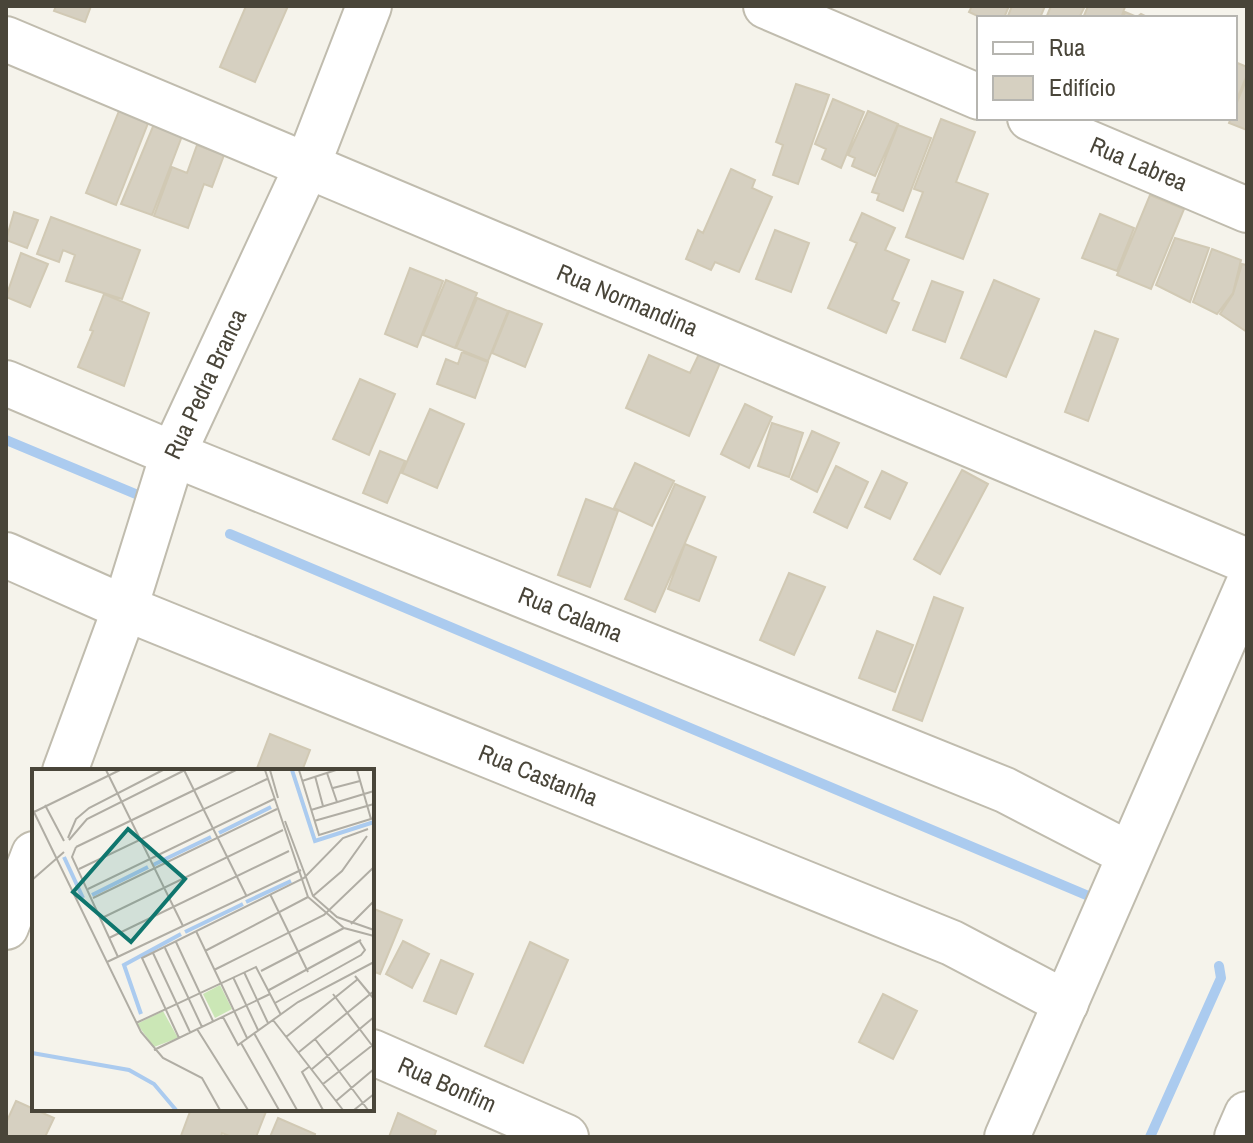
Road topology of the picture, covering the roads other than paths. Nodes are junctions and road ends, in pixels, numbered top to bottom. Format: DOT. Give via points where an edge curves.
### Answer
graph roads {
  1 [pos="369,6"];
  2 [pos="766,6"];
  3 [pos="6,39"];
  4 [pos="977,96"];
  5 [pos="1035,120"];
  6 [pos="308,164"];
  7 [pos="1247,210"];
  8 [pos="6,383"];
  9 [pos="173,454"];
  10 [pos="6,555"];
  11 [pos="1247,561"];
  12 [pos="1247,587"];
  13 [pos="125,608"];
  14 [pos="66,769"];
  15 [pos="1129,854"];
  16 [pos="32,860"];
  17 [pos="16,905"];
  18 [pos="1066,1003"];
  19 [pos="374,1053"];
  20 [pos="1247,1114"];
  21 [pos="566,1137"];
  22 [pos="1007,1137"];
  23 [pos="1237,1137"];
  1 -- 6 [label="street, Rua Pedra Branca"];
  2 -- 4 [label="street"];
  3 -- 6 [label="street, Rua Normandina"];
  5 -- 7 [label="street, Rua Labrea"];
  6 -- 9 [label="street, Rua Pedra Branca"];
  6 -- 11 [label="street, Rua Normandina"];
  8 -- 9 [label="street, Rua Calama"];
  9 -- 13 [label="street, Rua Pedra Branca"];
  9 -- 15 [label="street, Rua Calama" via="1005,790"];
  10 -- 13 [label="street, Rua Castanha"];
  12 -- 15 [label="street"];
  13 -- 14 [label="street, Rua Pedra Branca"];
  13 -- 18 [label="street, Rua Castanha" via="952,943"];
  15 -- 18 [label="street"];
  16 -- 17 [label="street"];
  18 -- 22 [label="street"];
  19 -- 21 [label="street, Rua Bonfim"];
  20 -- 23 [label="street"];
}
